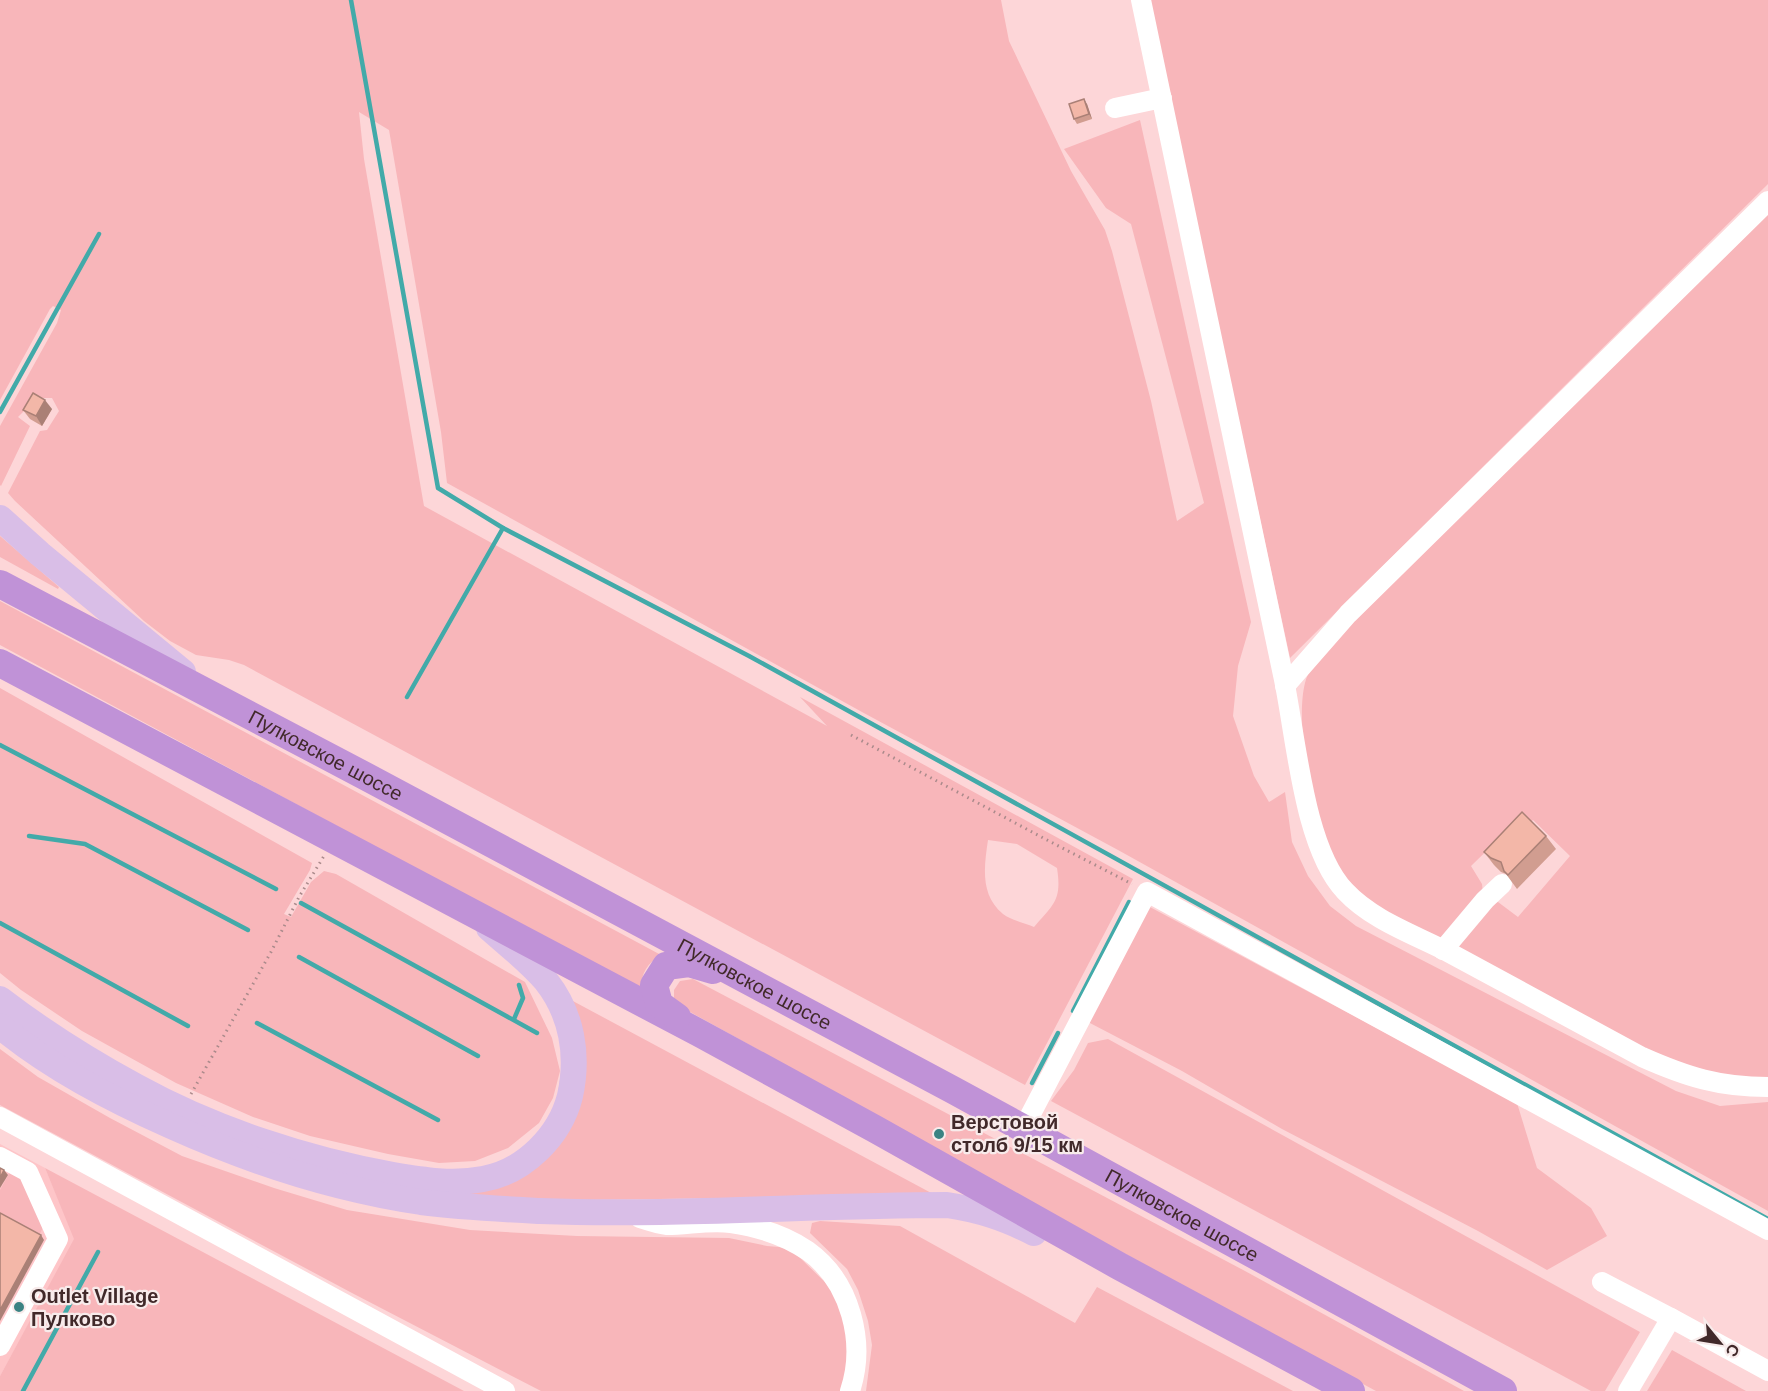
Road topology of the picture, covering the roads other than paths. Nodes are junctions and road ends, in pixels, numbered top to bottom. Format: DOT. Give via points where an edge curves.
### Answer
graph roads {
  1 [pos="1141,0"];
  2 [pos="1162,98"];
  3 [pos="1115,108"];
  4 [pos="1768,201"];
  5 [pos="0,518"];
  6 [pos="0,584"];
  7 [pos="0,663"];
  8 [pos="1285,686"];
  9 [pos="214,696"];
  10 [pos="1502,884"];
  11 [pos="475,915"];
  12 [pos="1443,950"];
  13 [pos="743,978"];
  14 [pos="0,999"];
  15 [pos="0,1026"];
  16 [pos="701,1034"];
  17 [pos="1768,1087"];
  18 [pos="0,1117"];
  19 [pos="1023,1128"];
  20 [pos="0,1157"];
  21 [pos="618,1213"];
  22 [pos="1768,1230"];
  23 [pos="1080,1244"];
  24 [pos="1602,1282"];
  25 [pos="1671,1318"];
  26 [pos="0,1346"];
  27 [pos="1768,1371"];
  28 [pos="505,1391"];
  29 [pos="850,1391"];
  30 [pos="1351,1391"];
  31 [pos="1503,1391"];
  32 [pos="1628,1391"];
  1 -- 2 [label="street"];
  2 -- 3 [label="street"];
  2 -- 8 [label="street"];
  4 -- 8 [label="street" via="1348,614"];
  5 -- 9 [label="main road"];
  6 -- 9 [label="highway, Пулковское шоссе"];
  7 -- 11 [label="highway"];
  8 -- 12 [label="street" via="1308,812 1321,853 1333,874 1359,904 1389,924"];
  9 -- 13 [label="highway, Пулковское шоссе"];
  10 -- 12 [label="street"];
  11 -- 14 [label="main road" via="545,979 556,994 568,1018 575,1067 568,1103 544,1144 512,1170 485,1179 451,1183 360,1169 279,1146 199,1117 83,1056"];
  11 -- 16 [label="highway"];
  12 -- 17 [label="street" via="1642,1058 1708,1082"];
  13 -- 16 [label="highway" via="689,963 666,966 654,985 659,1004"];
  13 -- 19 [label="highway, Пулковское шоссе"];
  15 -- 21 [label="main road" via="69,1074 122,1104 292,1173 422,1202 490,1209"];
  16 -- 23 [label="highway"];
  18 -- 28 [label="street"];
  19 -- 22 [label="street" via="1147,891"];
  19 -- 31 [label="highway, Пулковское шоссе"];
  20 -- 26 [label="street" via="28,1172 58,1239"];
  21 -- 23 [label="main road" via="946,1205 978,1210 1038,1235"];
  21 -- 29 [label="street" via="665,1225 730,1223 785,1238 810,1252 840,1286 852,1315 857,1354"];
  23 -- 30 [label="highway"];
  24 -- 25 [label="street"];
  25 -- 27 [label="street"];
  25 -- 32 [label="street"];
}
